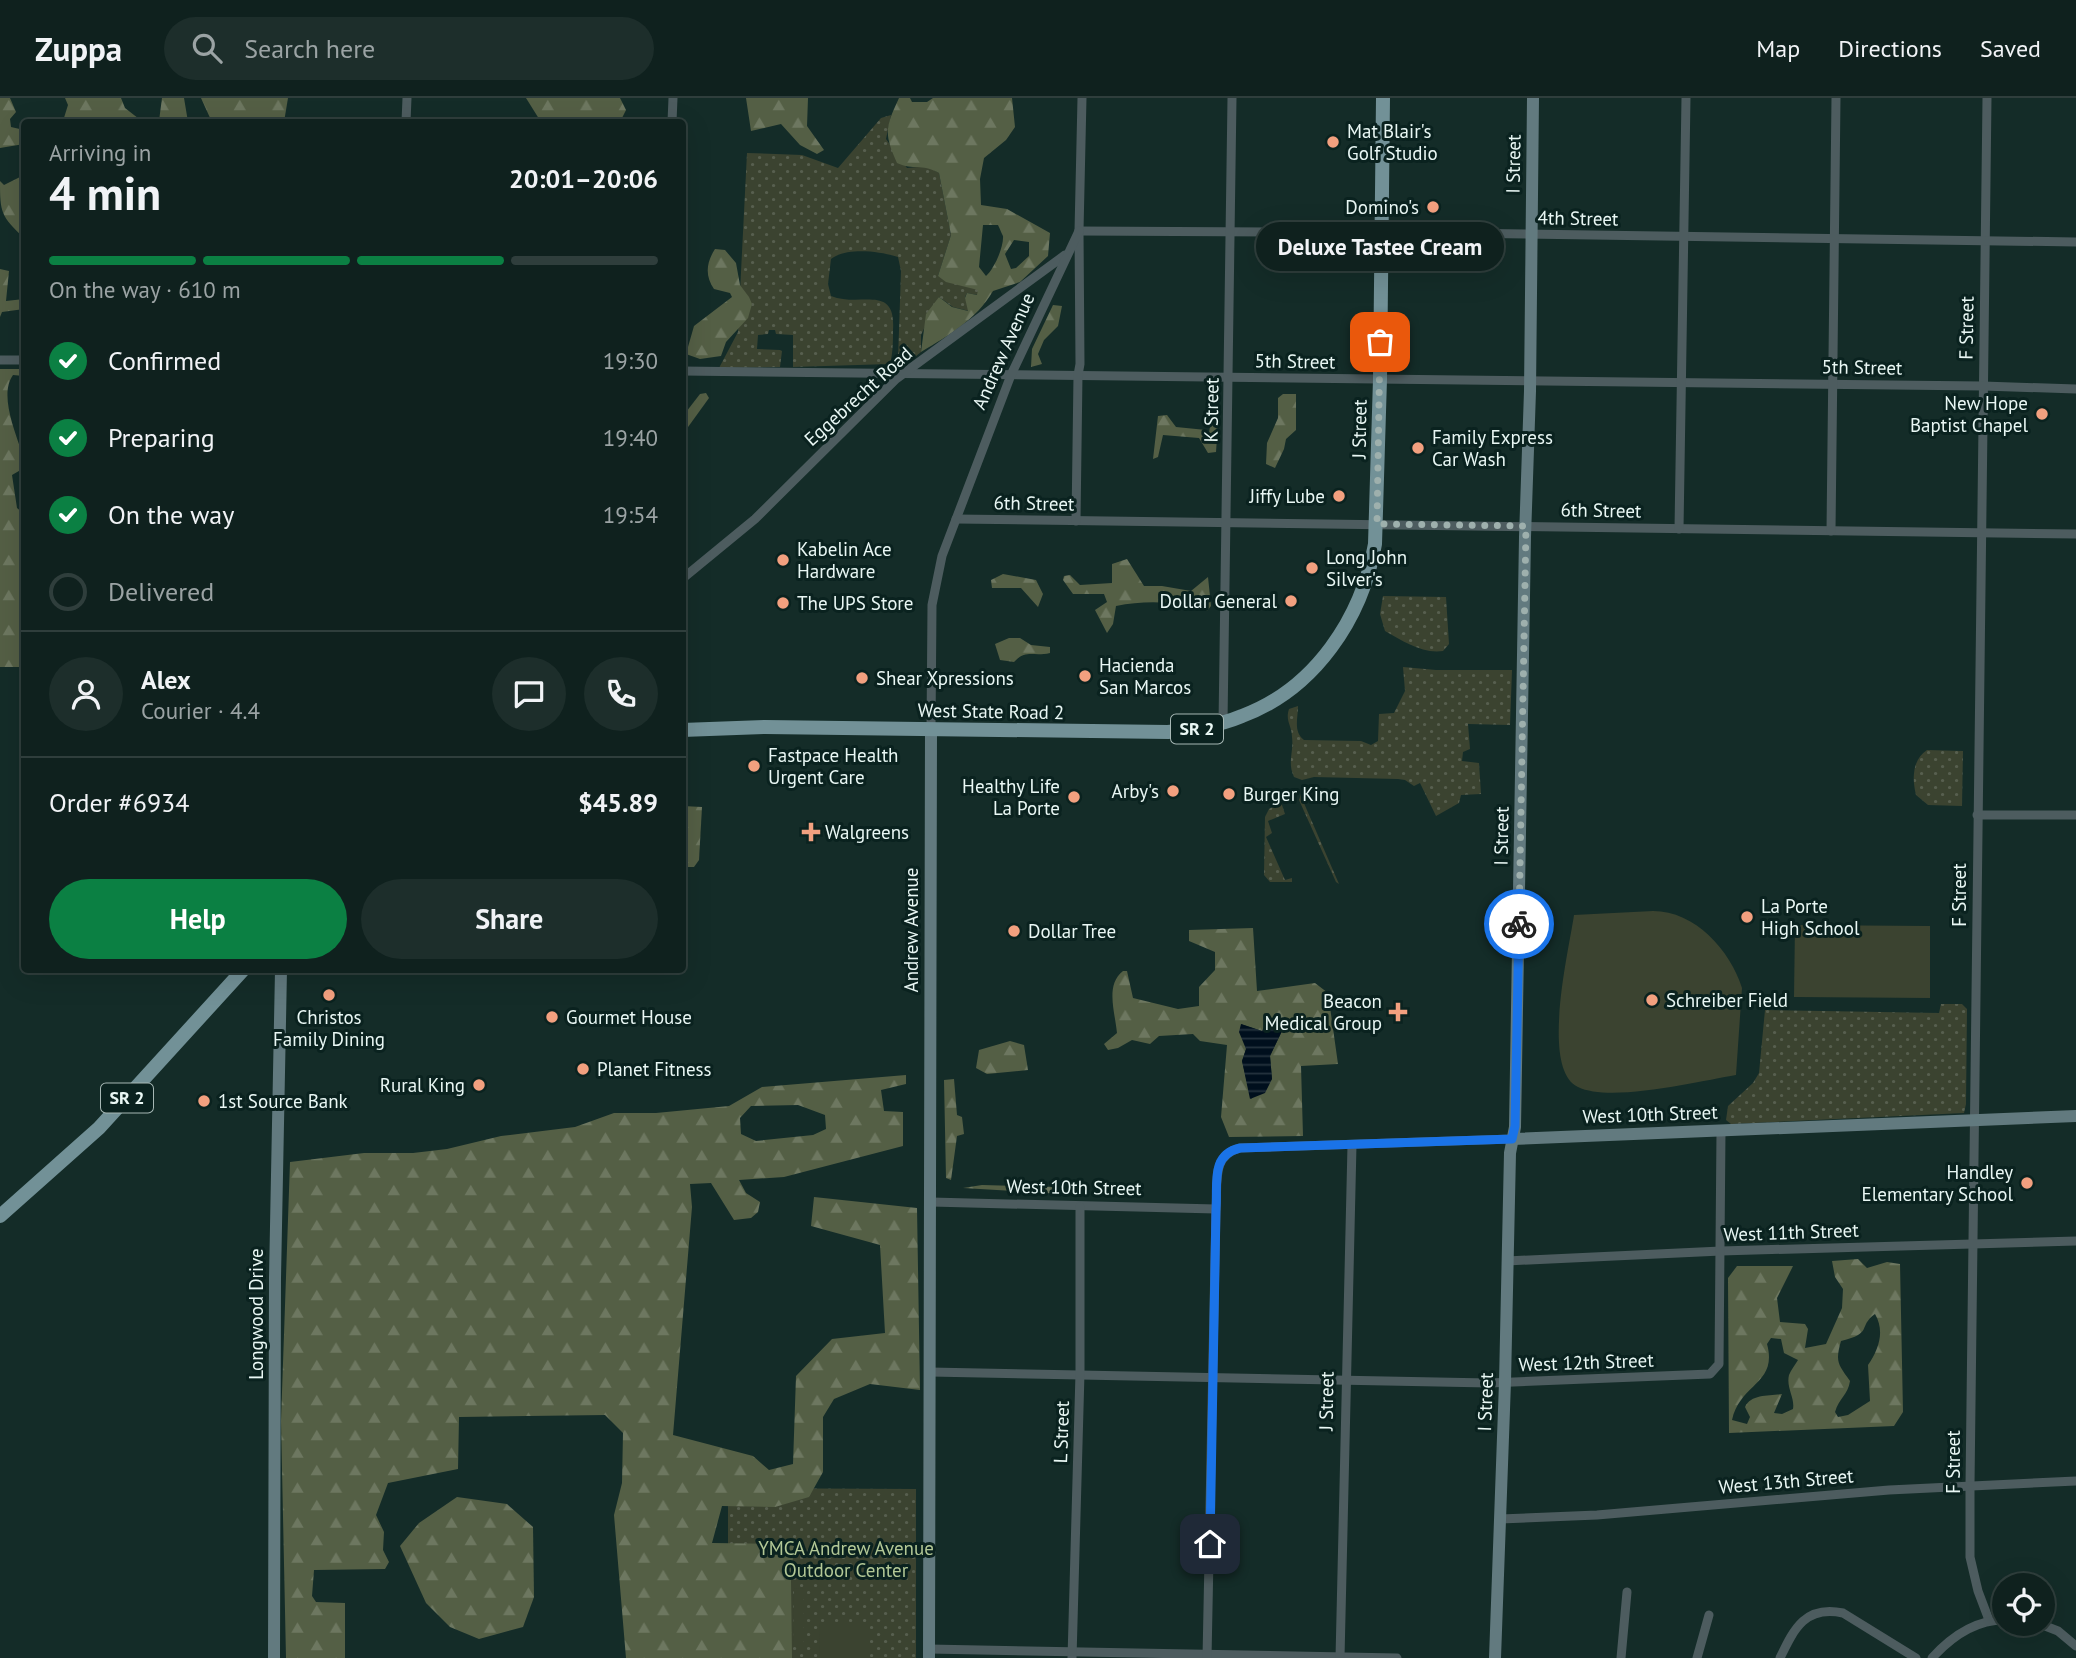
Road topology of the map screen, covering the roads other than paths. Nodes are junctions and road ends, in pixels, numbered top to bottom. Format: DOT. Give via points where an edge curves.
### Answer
graph roads {
  1 [pos="407,98"];
  2 [pos="673,98"];
  3 [pos="1082,98"];
  4 [pos="1231,98"];
  5 [pos="1383,98"];
  6 [pos="1533,98"];
  7 [pos="1686,98"];
  8 [pos="1836,98"];
  9 [pos="1987,98"];
  10 [pos="406,119"];
  11 [pos="673,119"];
  12 [pos="1079,231"];
  13 [pos="1230,231"];
  14 [pos="1381,233"];
  15 [pos="1532,234"];
  16 [pos="1684,237"];
  17 [pos="1834,239"];
  18 [pos="1984,241"];
  19 [pos="2076,242"];
  20 [pos="1069,253"];
  21 [pos="0,360"];
  22 [pos="21,360"];
  23 [pos="686,371"];
  24 [pos="906,372"];
  25 [pos="1011,375"];
  26 [pos="1078,375"];
  27 [pos="1229,377"];
  28 [pos="1380,379"];
  29 [pos="1530,381"];
  30 [pos="1681,383"];
  31 [pos="1832,384"];
  32 [pos="1983,386"];
  33 [pos="2076,388"];
  34 [pos="956,519"];
  35 [pos="1076,521"];
  36 [pos="1226,523"];
  37 [pos="1377,524"];
  38 [pos="1526,526"];
  39 [pos="1679,529"];
  40 [pos="1831,531"];
  41 [pos="1981,533"];
  42 [pos="2076,534"];
  43 [pos="686,576"];
  44 [pos="1289,690"];
  45 [pos="1223,723"];
  46 [pos="931,729"];
  47 [pos="686,730"];
  48 [pos="1977,815"];
  49 [pos="2076,816"];
  50 [pos="240,973"];
  51 [pos="281,973"];
  52 [pos="2076,1116"];
  53 [pos="1975,1120"];
  54 [pos="1721,1131"];
  55 [pos="1512,1139"];
  56 [pos="1352,1145"];
  57 [pos="931,1202"];
  58 [pos="1080,1207"];
  59 [pos="1216,1209"];
  60 [pos="0,1216"];
  61 [pos="2076,1241"];
  62 [pos="1972,1244"];
  63 [pos="1721,1251"];
  64 [pos="1507,1261"];
  65 [pos="930,1372"];
  66 [pos="1080,1373"];
  67 [pos="1213,1377"];
  68 [pos="1346,1380"];
  69 [pos="1505,1382"];
  70 [pos="2076,1481"];
  71 [pos="1970,1485"];
  72 [pos="1500,1519"];
  73 [pos="1627,1592"];
  74 [pos="1709,1615"];
  75 [pos="1989,1620"];
  76 [pos="2055,1630"];
  77 [pos="2076,1646"];
  78 [pos="929,1653"];
  79 [pos="1072,1655"];
  80 [pos="1207,1656"];
  81 [pos="1340,1657"];
  82 [pos="274,1658"];
  83 [pos="1397,1658"];
  84 [pos="1496,1658"];
  85 [pos="1622,1658"];
  86 [pos="1697,1658"];
  87 [pos="1780,1658"];
  88 [pos="1916,1658"];
  89 [pos="1932,1658"];
  1 -- 10 [label="street"];
  2 -- 11 [label="street"];
  3 -- 12 [label="street"];
  4 -- 13 [label="street, K Street"];
  5 -- 14 [label="main road, J Street / SR 2"];
  6 -- 15 [label="street, I Street"];
  7 -- 16 [label="street"];
  8 -- 17 [label="street"];
  9 -- 18 [label="street, F Street"];
  12 -- 13 [label="street, 4th Street"];
  12 -- 20 [label="street, Andrew Avenue"];
  12 -- 26 [label="street"];
  13 -- 14 [label="street, 4th Street"];
  13 -- 27 [label="street, K Street"];
  14 -- 15 [label="street, 4th Street"];
  14 -- 28 [label="main road, J Street / SR 2"];
  15 -- 16 [label="street, 4th Street"];
  15 -- 29 [label="street, I Street"];
  16 -- 17 [label="street, 4th Street"];
  16 -- 30 [label="street"];
  17 -- 18 [label="street, 4th Street"];
  17 -- 31 [label="street"];
  18 -- 19 [label="street, 4th Street"];
  18 -- 32 [label="street, F Street"];
  20 -- 24 [label="street, Eggebrecht Road"];
  20 -- 25 [label="street, Andrew Avenue"];
  21 -- 22 [label="street"];
  23 -- 24 [label="street, 5th Street"];
  24 -- 25 [label="street, 5th Street"];
  24 -- 43 [label="street, Eggebrecht Road" via="755,519"];
  25 -- 26 [label="street, 5th Street"];
  25 -- 34 [label="street, Andrew Avenue"];
  26 -- 27 [label="street, 5th Street"];
  26 -- 35 [label="street"];
  27 -- 28 [label="street, 5th Street"];
  27 -- 36 [label="street, K Street"];
  28 -- 29 [label="street, 5th Street"];
  28 -- 37 [label="main road, J Street / SR 2"];
  29 -- 30 [label="street, 5th Street"];
  29 -- 38 [label="street, I Street"];
  30 -- 31 [label="street, 5th Street"];
  30 -- 39 [label="street"];
  31 -- 32 [label="street, 5th Street"];
  31 -- 40 [label="street"];
  32 -- 33 [label="street, 5th Street"];
  32 -- 41 [label="street, F Street"];
  34 -- 35 [label="street, 6th Street"];
  34 -- 46 [label="street, Andrew Avenue" via="932,604"];
  35 -- 36 [label="street, 6th Street"];
  36 -- 37 [label="street, 6th Street"];
  36 -- 45 [label="street, K Street"];
  37 -- 38 [label="street, 6th Street"];
  37 -- 44 [label="main road, J Street / SR 2" via="1371,569 1348,623 1315,667"];
  38 -- 39 [label="street, 6th Street"];
  38 -- 55 [label="street, I Street"];
  39 -- 40 [label="street, 6th Street"];
  40 -- 41 [label="street, 6th Street"];
  41 -- 42 [label="street, 6th Street"];
  41 -- 48 [label="street, F Street"];
  44 -- 45 [label="main road, West State Road 2 / SR 2" via="1259,709"];
  45 -- 46 [label="main road, West State Road 2 / SR 2" via="1140,733"];
  46 -- 47 [label="main road, West State Road 2 / SR 2"];
  46 -- 57 [label="street, Andrew Avenue"];
  48 -- 49 [label="street"];
  48 -- 53 [label="street, F Street"];
  50 -- 60 [label="main road, SR 2" via="99,1128"];
  51 -- 82 [label="street, Longwood Drive"];
  52 -- 53 [label="street, West 10th Street"];
  53 -- 54 [label="street, West 10th Street"];
  53 -- 62 [label="street, F Street"];
  54 -- 55 [label="street, West 10th Street"];
  54 -- 63 [label="street"];
  55 -- 56 [label="street, West 10th Street"];
  55 -- 64 [label="street, I Street"];
  56 -- 59 [label="street, West 10th Street" via="1227,1152 1219,1166"];
  56 -- 68 [label="street, J Street"];
  57 -- 58 [label="street, West 10th Street"];
  57 -- 65 [label="street, Andrew Avenue"];
  58 -- 59 [label="street, West 10th Street"];
  58 -- 66 [label="street, L Street"];
  59 -- 67 [label="street"];
  61 -- 62 [label="street, West 11th Street"];
  62 -- 63 [label="street, West 11th Street"];
  62 -- 71 [label="street, F Street"];
  63 -- 64 [label="street, West 11th Street"];
  63 -- 69 [label="street, West 12th Street" via="1719,1364 1714,1371 1705,1375"];
  64 -- 69 [label="street, I Street"];
  65 -- 66 [label="street, West 12th Street"];
  65 -- 78 [label="street, Andrew Avenue"];
  66 -- 67 [label="street, West 12th Street"];
  66 -- 79 [label="street, L Street"];
  67 -- 68 [label="street, West 12th Street"];
  67 -- 80 [label="street"];
  68 -- 69 [label="street, West 12th Street"];
  68 -- 81 [label="street, J Street"];
  69 -- 72 [label="street, I Street"];
  70 -- 71 [label="street, West 13th Street"];
  71 -- 72 [label="street, West 13th Street"];
  71 -- 75 [label="street, F Street" via="1970,1557"];
  72 -- 84 [label="street, I Street"];
  73 -- 85 [label="street"];
  74 -- 86 [label="street"];
  75 -- 89 [label="street" via="1962,1632"];
  76 -- 77 [label="street"];
  78 -- 79 [label="street"];
  79 -- 80 [label="street"];
  80 -- 81 [label="street"];
  81 -- 83 [label="street"];
  87 -- 88 [label="street" via="1804,1619 1831,1611 1843,1613"];
}
